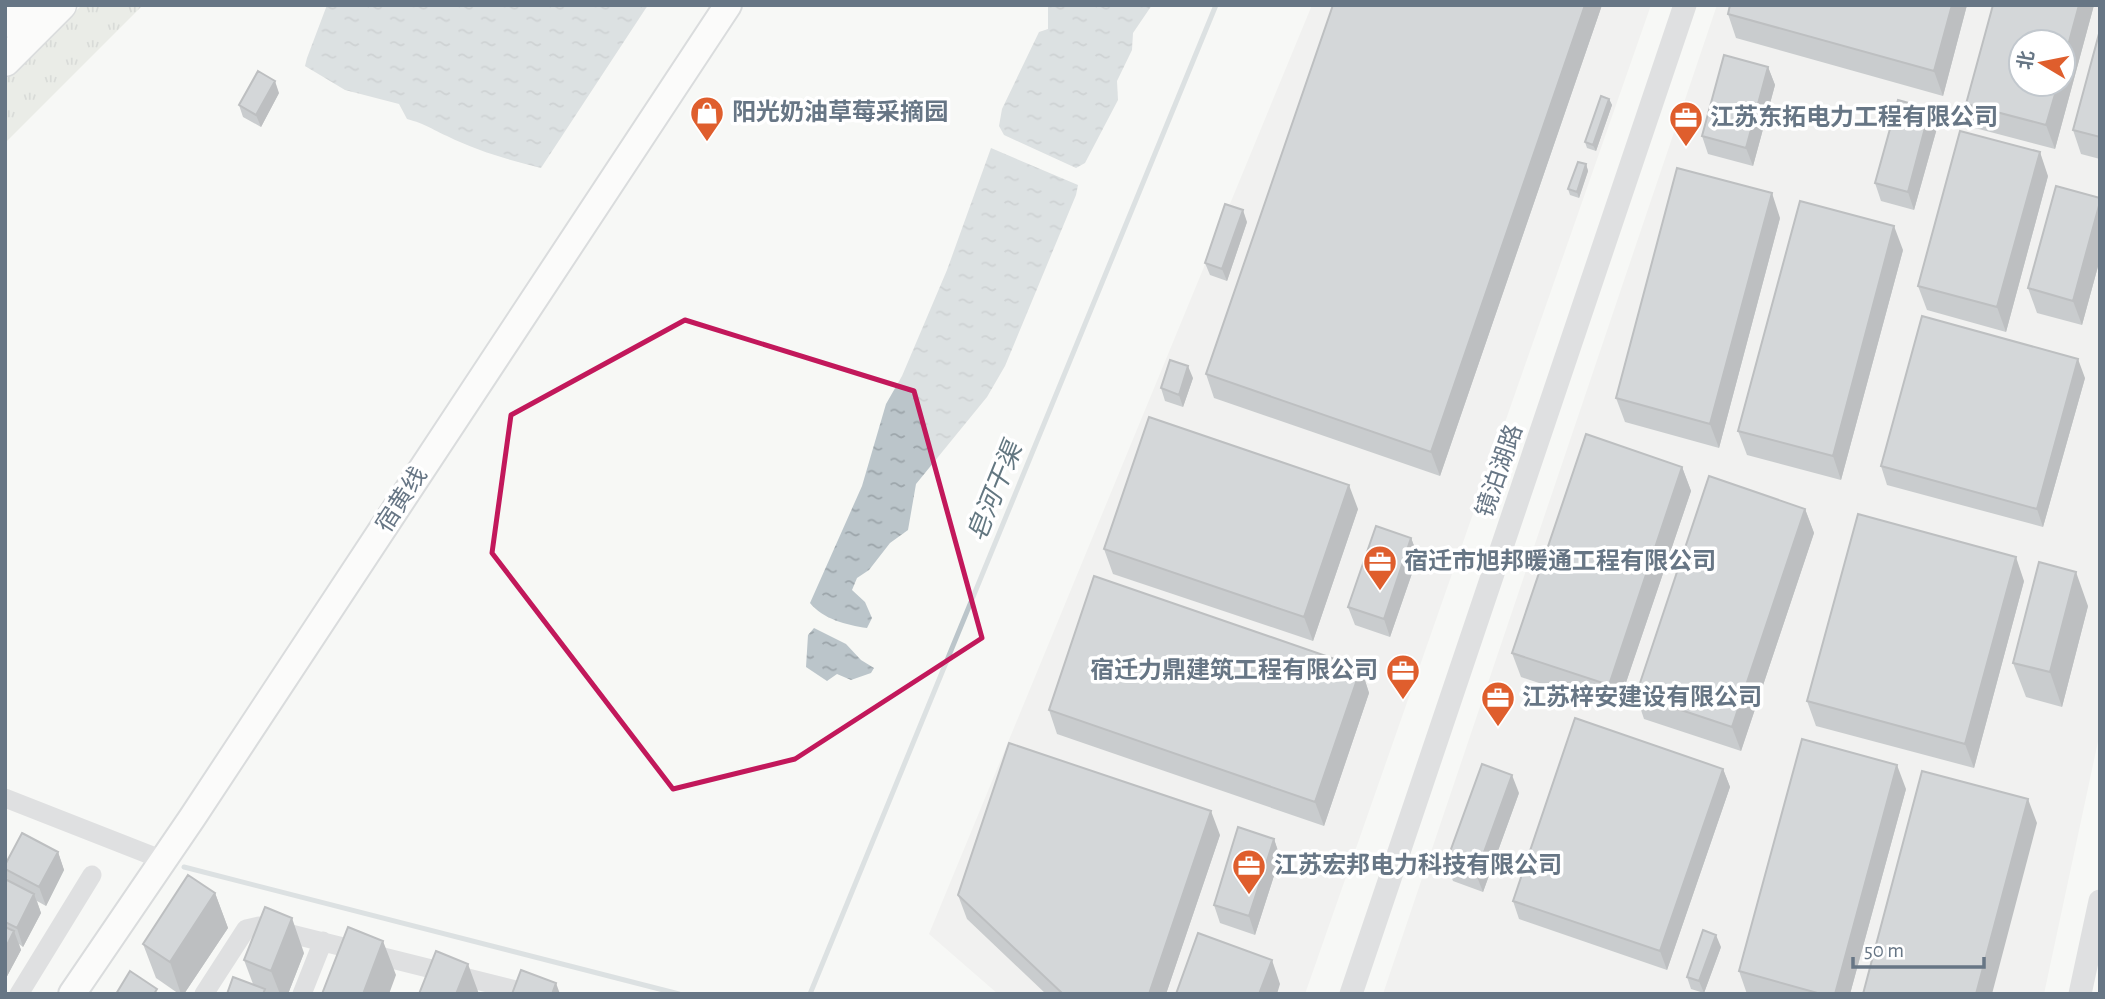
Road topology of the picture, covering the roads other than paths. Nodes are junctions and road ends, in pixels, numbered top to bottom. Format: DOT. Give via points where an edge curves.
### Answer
graph roads {
  1 [pos="24,5"];
  2 [pos="61,5"];
  3 [pos="728,5"];
  4 [pos="1685,5"];
  5 [pos="5,22"];
  6 [pos="5,61"];
  7 [pos="5,798"];
  8 [pos="163,860"];
  9 [pos="92,875"];
  10 [pos="2100,901"];
  11 [pos="323,942"];
  12 [pos="19,994"];
  13 [pos="72,994"];
  14 [pos="204,994"];
  15 [pos="302,994"];
  16 [pos="532,994"];
  17 [pos="1351,994"];
  18 [pos="2080,994"];
  1 -- 5 [label="main road"];
  2 -- 6 [label="main road"];
  3 -- 8 [label="main road, 宿黄线"];
  4 -- 17 [label="street, 镜泊湖路"];
  7 -- 8 [label="street"];
  8 -- 13 [label="main road, 宿黄线"];
  9 -- 12 [label="street"];
  10 -- 18 [label="street"];
  11 -- 14 [label="street" via="251,926"];
  11 -- 15 [label="street"];
  11 -- 16 [label="street"];
}
